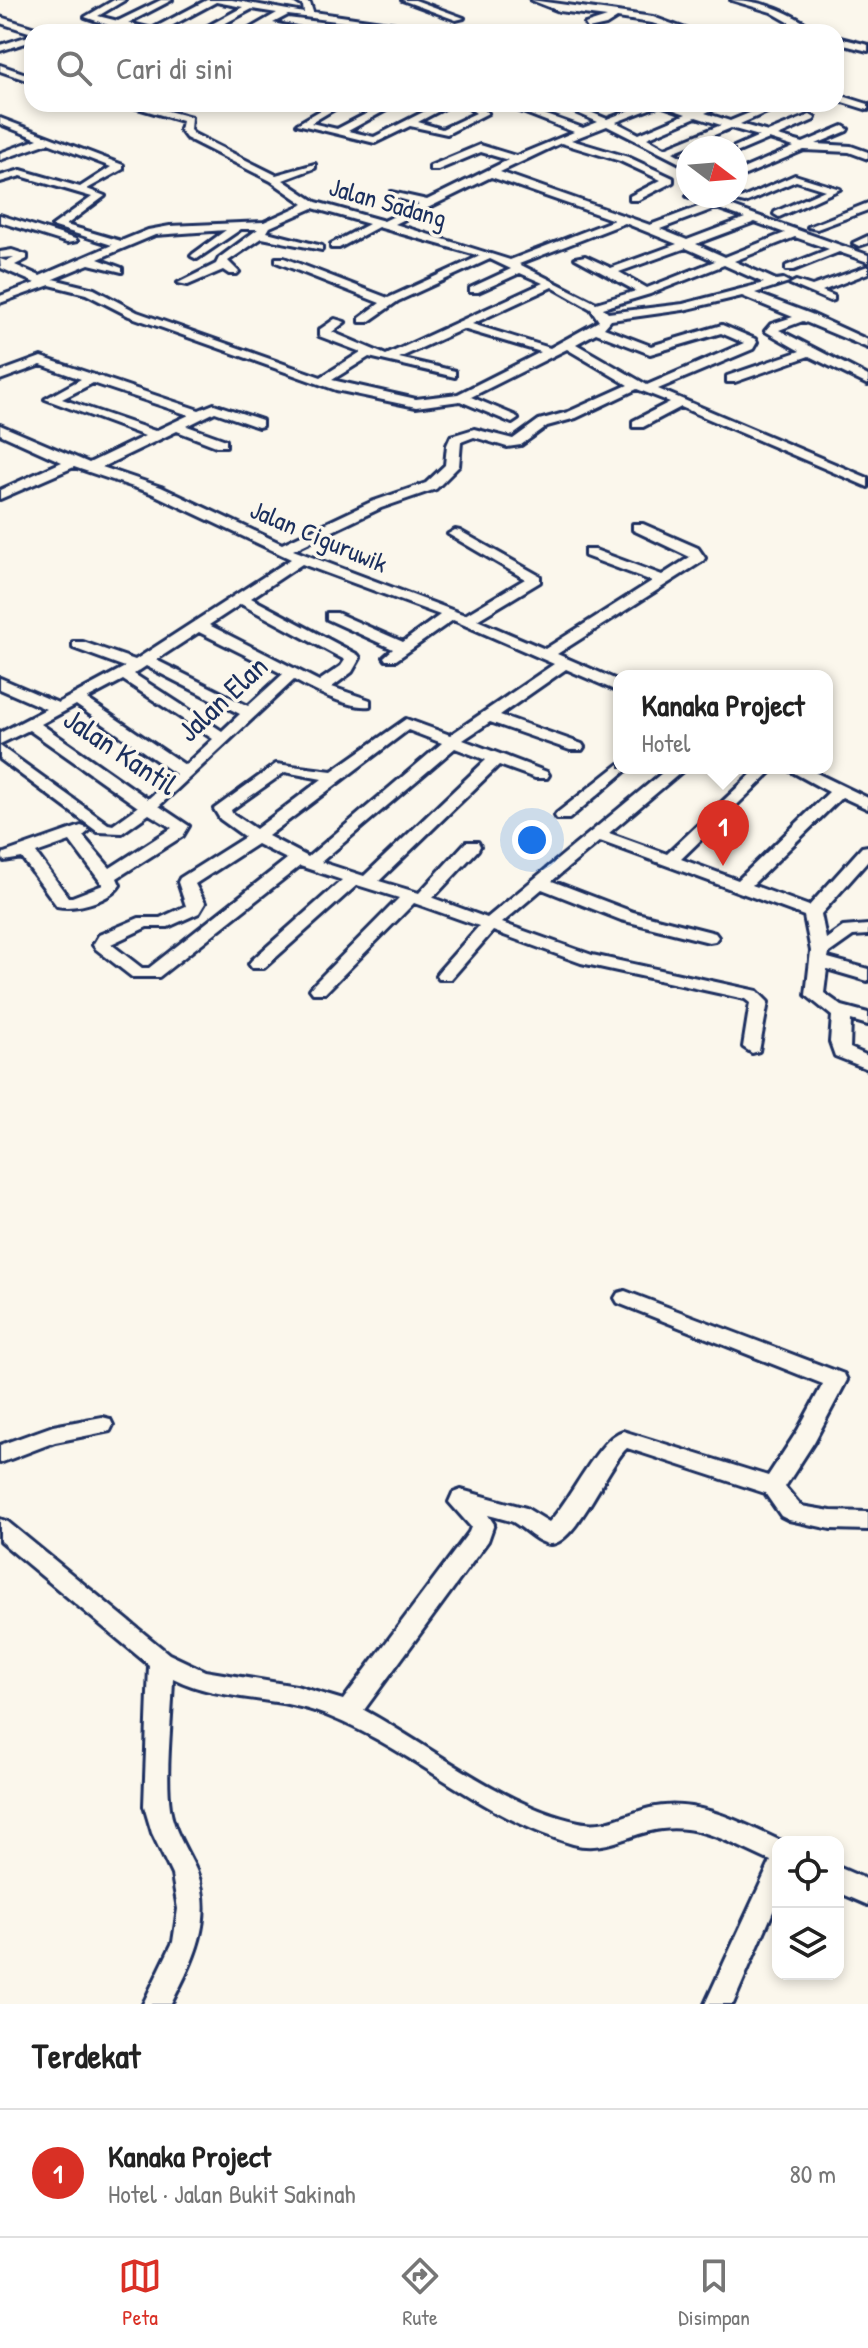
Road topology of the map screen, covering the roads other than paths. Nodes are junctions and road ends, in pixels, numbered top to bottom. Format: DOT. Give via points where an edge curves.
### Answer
graph roads {
  1 [pos="121,0"];
  2 [pos="168,0"];
  3 [pos="215,0"];
  4 [pos="286,0"];
  5 [pos="298,0"];
  6 [pos="406,0"];
  7 [pos="535,0"];
  8 [pos="735,0"];
  9 [pos="248,8"];
  10 [pos="285,13"];
  11 [pos="616,15"];
  12 [pos="0,20"];
  13 [pos="361,21"];
  14 [pos="121,24"];
  15 [pos="168,24"];
  16 [pos="217,24"];
  17 [pos="264,24"];
  18 [pos="308,24"];
  19 [pos="356,24"];
  20 [pos="419,24"];
  21 [pos="447,24"];
  22 [pos="598,24"];
  23 [pos="668,24"];
  24 [pos="799,24"];
  25 [pos="24,27"];
  26 [pos="24,40"];
  27 [pos="844,42"];
  28 [pos="0,48"];
  29 [pos="868,48"];
  30 [pos="0,68"];
  31 [pos="24,76"];
  32 [pos="844,100"];
  33 [pos="854,103"];
  34 [pos="868,107"];
  35 [pos="844,108"];
  36 [pos="160,112"];
  37 [pos="322,112"];
  38 [pos="377,112"];
  39 [pos="431,112"];
  40 [pos="481,112"];
  41 [pos="529,112"];
  42 [pos="578,112"];
  43 [pos="636,112"];
  44 [pos="686,112"];
  45 [pos="700,112"];
  46 [pos="759,112"];
  47 [pos="694,115"];
  48 [pos="810,118"];
  49 [pos="0,119"];
  50 [pos="409,123"];
  51 [pos="609,123"];
  52 [pos="730,124"];
  53 [pos="843,129"];
  54 [pos="338,132"];
  55 [pos="584,132"];
  56 [pos="769,136"];
  57 [pos="639,138"];
  58 [pos="46,140"];
  59 [pos="561,140"];
  60 [pos="868,144"];
  61 [pos="748,145"];
  62 [pos="805,147"];
  63 [pos="851,149"];
  64 [pos="667,151"];
  65 [pos="868,156"];
  66 [pos="0,157"];
  67 [pos="676,157"];
  68 [pos="517,160"];
  69 [pos="311,166"];
  70 [pos="434,168"];
  71 [pos="748,171"];
  72 [pos="494,174"];
  73 [pos="0,179"];
  74 [pos="275,179"];
  75 [pos="85,186"];
  76 [pos="395,194"];
  77 [pos="748,194"];
  78 [pos="748,202"];
  79 [pos="426,203"];
  80 [pos="312,204"];
  81 [pos="868,206"];
  82 [pos="706,208"];
  83 [pos="724,208"];
  84 [pos="603,212"];
  85 [pos="779,214"];
  86 [pos="756,218"];
  87 [pos="2,220"];
  88 [pos="629,221"];
  89 [pos="380,225"];
  90 [pos="813,227"];
  91 [pos="236,228"];
  92 [pos="653,228"];
  93 [pos="263,230"];
  94 [pos="797,232"];
  95 [pos="71,241"];
  96 [pos="685,243"];
  97 [pos="865,243"];
  98 [pos="122,245"];
  99 [pos="335,246"];
  100 [pos="318,248"];
  101 [pos="840,248"];
  102 [pos="490,255"];
  103 [pos="197,256"];
  104 [pos="581,258"];
  105 [pos="86,259"];
  106 [pos="868,259"];
  107 [pos="280,260"];
  108 [pos="2,261"];
  109 [pos="722,261"];
  110 [pos="516,265"];
  111 [pos="790,268"];
  112 [pos="868,269"];
  113 [pos="118,270"];
  114 [pos="610,272"];
  115 [pos="42,282"];
  116 [pos="184,283"];
  117 [pos="552,283"];
  118 [pos="785,283"];
  119 [pos="474,290"];
  120 [pos="813,290"];
  121 [pos="646,292"];
  122 [pos="746,293"];
  123 [pos="2,298"];
  124 [pos="830,298"];
  125 [pos="388,302"];
  126 [pos="595,307"];
  127 [pos="807,316"];
  128 [pos="364,320"];
  129 [pos="339,322"];
  130 [pos="601,323"];
  131 [pos="463,325"];
  132 [pos="568,344"];
  133 [pos="868,344"];
  134 [pos="811,351"];
  135 [pos="552,352"];
  136 [pos="367,353"];
  137 [pos="387,359"];
  138 [pos="828,359"];
  139 [pos="451,374"];
  140 [pos="0,376"];
  141 [pos="92,379"];
  142 [pos="731,379"];
  143 [pos="323,381"];
  144 [pos="868,381"];
  145 [pos="643,387"];
  146 [pos="461,397"];
  147 [pos="681,402"];
  148 [pos="198,414"];
  149 [pos="512,419"];
  150 [pos="258,423"];
  151 [pos="638,424"];
  152 [pos="175,426"];
  153 [pos="0,429"];
  154 [pos="153,435"];
  155 [pos="221,443"];
  156 [pos="73,462"];
  157 [pos="90,468"];
  158 [pos="868,483"];
  159 [pos="0,495"];
  160 [pos="638,527"];
  161 [pos="455,534"];
  162 [pos="281,550"];
  163 [pos="301,559"];
  164 [pos="665,581"];
  165 [pos="651,590"];
  166 [pos="240,598"];
  167 [pos="332,616"];
  168 [pos="459,617"];
  169 [pos="197,625"];
  170 [pos="78,645"];
  171 [pos="546,655"];
  172 [pos="564,664"];
  173 [pos="134,666"];
  174 [pos="293,673"];
  175 [pos="0,683"];
  176 [pos="613,684"];
  177 [pos="320,688"];
  178 [pos="78,700"];
  179 [pos="365,703"];
  180 [pos="59,709"];
  181 [pos="251,714"];
  182 [pos="489,716"];
  183 [pos="30,723"];
  184 [pos="0,739"];
  185 [pos="223,739"];
  186 [pos="451,743"];
  187 [pos="576,747"];
  188 [pos="0,751"];
  189 [pos="497,758"];
  190 [pos="184,772"];
  191 [pos="614,774"];
  192 [pos="671,774"];
  193 [pos="761,774"];
  194 [pos="805,774"];
  195 [pos="541,775"];
  196 [pos="335,776"];
  197 [pos="839,791"];
  198 [pos="868,804"];
  199 [pos="149,807"];
  200 [pos="563,816"];
  201 [pos="105,827"];
  202 [pos="73,834"];
  203 [pos="596,834"];
  204 [pos="256,837"];
  205 [pos="472,846"];
  206 [pos="868,851"];
  207 [pos="304,862"];
  208 [pos="668,862"];
  209 [pos="108,876"];
  210 [pos="361,880"];
  211 [pos="538,882"];
  212 [pos="742,886"];
  213 [pos="416,898"];
  214 [pos="812,913"];
  215 [pos="489,925"];
  216 [pos="868,930"];
  217 [pos="709,937"];
  218 [pos="819,956"];
  219 [pos="258,964"];
  220 [pos="445,975"];
  221 [pos="868,975"];
  222 [pos="319,989"];
  223 [pos="836,1010"];
  224 [pos="868,1019"];
  225 [pos="752,1047"];
  226 [pos="868,1063"];
  227 [pos="625,1298"];
  228 [pos="102,1425"];
  229 [pos="0,1454"];
  230 [pos="773,1487"];
  231 [pos="868,1521"];
  232 [pos="0,1528"];
  233 [pos="161,1661"];
  234 [pos="347,1713"];
  235 [pos="772,1849"];
  236 [pos="844,1882"];
  237 [pos="772,1884"];
  238 [pos="868,1893"];
  239 [pos="157,2004"];
  240 [pos="719,2004"];
  1 -- 14 [label="street" via="90,17"];
  2 -- 14 [label="street"];
  3 -- 9 [label="street"];
  3 -- 15 [label="street"];
  4 -- 10 [label="street" via="299,6"];
  5 -- 20 [label="street" via="309,14"];
  6 -- 21 [label="street"];
  7 -- 11 [label="street"];
  8 -- 24 [label="street" via="774,10"];
  9 -- 10 [label="street"];
  9 -- 16 [label="street"];
  10 -- 17 [label="street"];
  10 -- 18 [label="street" via="318,18"];
  11 -- 22 [label="street"];
  11 -- 23 [label="street"];
  12 -- 25 [label="street"];
  13 -- 19 [label="street"];
  26 -- 28 [label="street"];
  27 -- 29 [label="street"];
  30 -- 31 [label="street"];
  32 -- 33 [label="street"];
  33 -- 34 [label="street"];
  33 -- 35 [label="street"];
  36 -- 74 [label="street, Jalan Sadang" via="187,119 188,135"];
  37 -- 54 [label="street" via="303,122 305,126"];
  38 -- 54 [label="street"];
  39 -- 50 [label="street"];
  40 -- 50 [label="street" via="443,132"];
  41 -- 55 [label="street"];
  42 -- 51 [label="street"];
  43 -- 51 [label="street"];
  44 -- 47 [label="street"];
  45 -- 47 [label="street"];
  46 -- 52 [label="street"];
  47 -- 52 [label="street"];
  47 -- 57 [label="street"];
  48 -- 56 [label="street"];
  49 -- 58 [label="street"];
  50 -- 54 [label="street" via="375,140"];
  51 -- 55 [label="street"];
  51 -- 57 [label="street"];
  52 -- 56 [label="street"];
  52 -- 64 [label="street"];
  53 -- 62 [label="street"];
  55 -- 59 [label="street"];
  56 -- 61 [label="street"];
  56 -- 62 [label="street"];
  57 -- 64 [label="street"];
  58 -- 66 [label="street"];
  58 -- 75 [label="street" via="119,167"];
  59 -- 68 [label="street"];
  59 -- 84 [label="street" via="624,159 669,180"];
  60 -- 63 [label="street"];
  62 -- 63 [label="street"];
  62 -- 71 [label="street"];
  63 -- 65 [label="street"];
  64 -- 67 [label="street"];
  68 -- 70 [label="street" via="480,148"];
  68 -- 72 [label="street"];
  69 -- 74 [label="street"];
  72 -- 79 [label="street"];
  72 -- 84 [label="street"];
  73 -- 98 [label="street" via="21,173 100,196 57,226"];
  74 -- 80 [label="street, Jalan Sadang"];
  76 -- 79 [label="street"];
  77 -- 85 [label="street" via="795,178 835,189"];
  78 -- 85 [label="street"];
  79 -- 89 [label="street"];
  80 -- 89 [label="street, Jalan Sadang"];
  80 -- 93 [label="street"];
  81 -- 90 [label="street"];
  82 -- 92 [label="street"];
  83 -- 86 [label="street"];
  84 -- 110 [label="street" via="624,220"];
  85 -- 90 [label="street"];
  86 -- 94 [label="street"];
  86 -- 96 [label="street"];
  87 -- 95 [label="street"];
  88 -- 92 [label="street"];
  89 -- 99 [label="street"];
  89 -- 102 [label="street, Jalan Sadang"];
  90 -- 97 [label="street"];
  91 -- 93 [label="street"];
  91 -- 98 [label="street" via="165,230"];
  91 -- 103 [label="street"];
  92 -- 96 [label="street"];
  93 -- 100 [label="street"];
  93 -- 116 [label="street" via="225,258 228,269"];
  94 -- 101 [label="street"];
  94 -- 109 [label="street"];
  96 -- 109 [label="street"];
  96 -- 114 [label="street"];
  98 -- 105 [label="street"];
  101 -- 106 [label="street"];
  101 -- 111 [label="street"];
  102 -- 110 [label="street, Jalan Sadang"];
  102 -- 125 [label="street"];
  104 -- 114 [label="street"];
  105 -- 113 [label="street"];
  105 -- 115 [label="street"];
  107 -- 125 [label="street"];
  108 -- 115 [label="street"];
  109 -- 118 [label="street"];
  109 -- 121 [label="street"];
  110 -- 117 [label="street, Jalan Sadang"];
  110 -- 119 [label="street"];
  112 -- 120 [label="street"];
  114 -- 121 [label="street"];
  115 -- 123 [label="street"];
  115 -- 143 [label="street" via="90,291 133,314"];
  117 -- 126 [label="street, Jalan Sadang"];
  117 -- 131 [label="street"];
  118 -- 120 [label="street"];
  118 -- 122 [label="street"];
  120 -- 124 [label="street"];
  121 -- 126 [label="street"];
  122 -- 127 [label="street"];
  122 -- 130 [label="street"];
  125 -- 128 [label="street"];
  126 -- 130 [label="street, Jalan Sadang"];
  127 -- 133 [label="street"];
  127 -- 134 [label="street" via="770,330"];
  129 -- 136 [label="street" via="323,333"];
  130 -- 132 [label="street"];
  130 -- 145 [label="street" via="650,350 722,329 751,342"];
  131 -- 135 [label="street"];
  131 -- 137 [label="street"];
  132 -- 135 [label="street"];
  132 -- 145 [label="street"];
  133 -- 138 [label="street"];
  134 -- 138 [label="street"];
  134 -- 142 [label="street"];
  135 -- 146 [label="street"];
  136 -- 137 [label="street"];
  136 -- 143 [label="street"];
  137 -- 139 [label="street"];
  138 -- 144 [label="street"];
  140 -- 141 [label="street" via="41,361"];
  141 -- 148 [label="street"];
  141 -- 154 [label="street" via="51,399"];
  143 -- 146 [label="street" via="416,403"];
  145 -- 147 [label="street"];
  145 -- 162 [label="street" via="543,423 516,442 464,435 456,439 452,466 439,481"];
  146 -- 149 [label="street"];
  147 -- 151 [label="street"];
  147 -- 158 [label="street"];
  148 -- 150 [label="street" via="216,407"];
  148 -- 152 [label="street"];
  152 -- 154 [label="street"];
  152 -- 155 [label="street"];
  153 -- 156 [label="street, Jalan Ciguruwik"];
  154 -- 157 [label="street"];
  156 -- 157 [label="street, Jalan Ciguruwik"];
  156 -- 159 [label="street"];
  157 -- 162 [label="street, Jalan Ciguruwik" via="167,495"];
  160 -- 164 [label="street" via="698,554"];
  161 -- 168 [label="street" via="535,579"];
  162 -- 163 [label="street, Jalan Ciguruwik"];
  163 -- 166 [label="street"];
  163 -- 168 [label="street, Jalan Ciguruwik"];
  164 -- 165 [label="street"];
  164 -- 165 [label="street" via="590,553"];
  165 -- 171 [label="street"];
  166 -- 169 [label="street"];
  166 -- 177 [label="street" via="353,658 347,669"];
  167 -- 168 [label="street" via="398,652"];
  168 -- 171 [label="street, Jalan Ciguruwik"];
  169 -- 173 [label="street"];
  169 -- 174 [label="street, Jalan Elan"];
  170 -- 173 [label="street"];
  171 -- 172 [label="street, Jalan Ciguruwik"];
  172 -- 176 [label="street, Jalan Ciguruwik"];
  172 -- 182 [label="street"];
  173 -- 178 [label="street"];
  173 -- 181 [label="street"];
  173 -- 185 [label="street"];
  174 -- 177 [label="street"];
  174 -- 181 [label="street, Jalan Elan"];
  175 -- 180 [label="street"];
  177 -- 179 [label="street"];
  178 -- 180 [label="street"];
  178 -- 190 [label="street"];
  180 -- 183 [label="street"];
  181 -- 185 [label="street, Jalan Elan"];
  182 -- 186 [label="street"];
  182 -- 187 [label="street"];
  183 -- 184 [label="street"];
  183 -- 199 [label="street, Jalan Kantil"];
  185 -- 190 [label="street, Jalan Elan"];
  186 -- 189 [label="street"];
  186 -- 196 [label="street" via="403,725"];
  186 -- 207 [label="street"];
  188 -- 201 [label="street"];
  189 -- 195 [label="street"];
  189 -- 210 [label="street"];
  190 -- 199 [label="street, Jalan Elan"];
  191 -- 200 [label="street"];
  192 -- 203 [label="street"];
  193 -- 208 [label="street"];
  194 -- 197 [label="street"];
  196 -- 204 [label="street"];
  196 -- 204 [label="street" via="282,767 223,807 224,814"];
  197 -- 198 [label="street"];
  197 -- 212 [label="street"];
  199 -- 201 [label="street, Jalan Elan"];
  199 -- 209 [label="street, Jalan Kantil" via="180,824 179,831"];
  201 -- 202 [label="street, Jalan Elan"];
  202 -- 209 [label="street"];
  202 -- 209 [label="street, Jalan Elan" via="18,854 63,902 110,888"];
  203 -- 208 [label="street"];
  203 -- 211 [label="street"];
  204 -- 207 [label="street"];
  204 -- 207 [label="street" via="186,882 196,903 193,909 162,923 145,922 103,942 105,950 148,975"];
  205 -- 213 [label="street"];
  206 -- 214 [label="street"];
  207 -- 210 [label="street"];
  208 -- 212 [label="street"];
  210 -- 213 [label="street"];
  210 -- 219 [label="street"];
  211 -- 215 [label="street"];
  211 -- 217 [label="street" via="627,916"];
  212 -- 214 [label="street"];
  213 -- 215 [label="street"];
  213 -- 222 [label="street"];
  214 -- 218 [label="street"];
  215 -- 220 [label="street"];
  215 -- 225 [label="street" via="587,959 751,995 759,1002"];
  216 -- 218 [label="street" via="849,931"];
  218 -- 221 [label="street"];
  218 -- 223 [label="street" via="815,995"];
  223 -- 224 [label="street"];
  223 -- 226 [label="street" via="842,1020 839,1047"];
  227 -- 230 [label="street" via="836,1380"];
  228 -- 229 [label="street" via="53,1434"];
  230 -- 231 [label="street" via="797,1514"];
  230 -- 234 [label="street" via="623,1439 572,1514 551,1535 518,1514 461,1499 483,1524 480,1535"];
  232 -- 233 [label="street"];
  233 -- 234 [label="street" via="201,1681 314,1701"];
  233 -- 239 [label="street" via="158,1814 192,1900 188,1940"];
  234 -- 235 [label="street" via="521,1812 577,1834 600,1837 652,1819 687,1817"];
  236 -- 238 [label="street"];
  237 -- 240 [label="street"];
}
